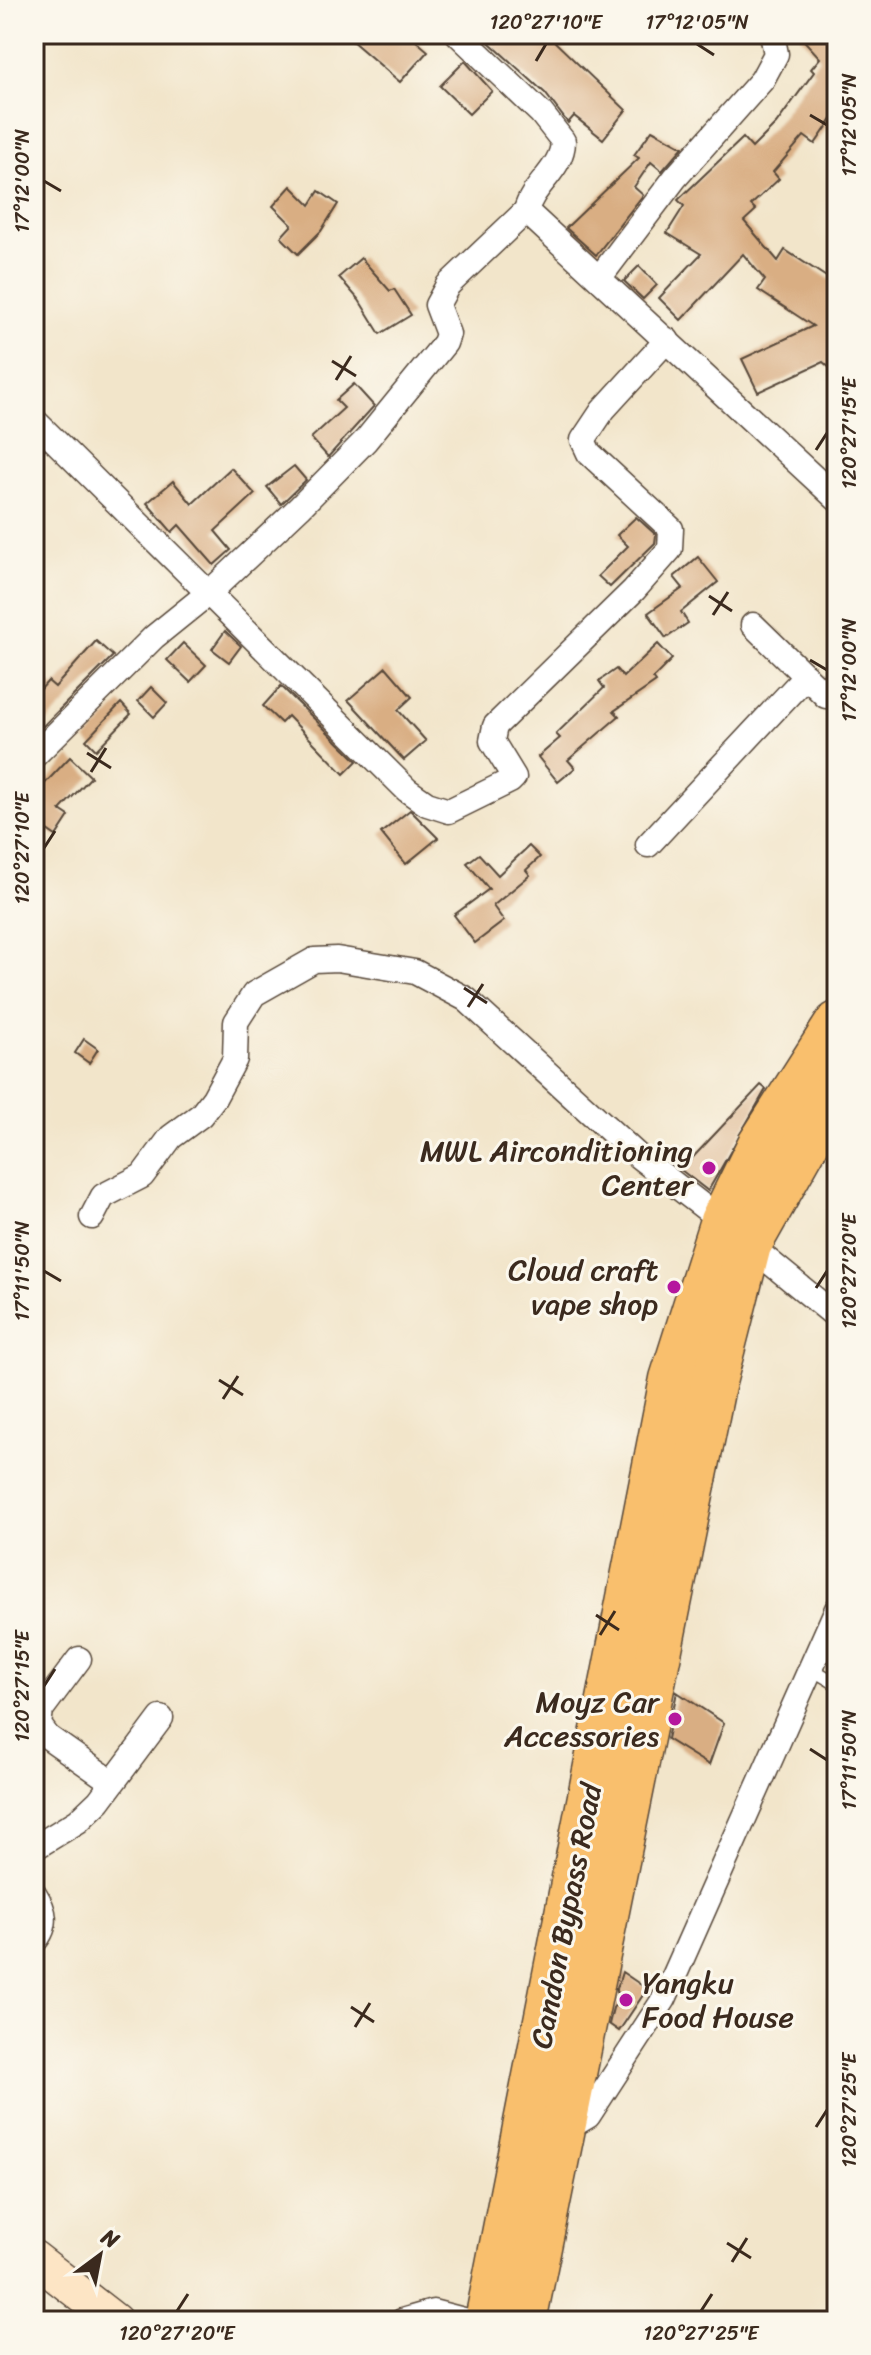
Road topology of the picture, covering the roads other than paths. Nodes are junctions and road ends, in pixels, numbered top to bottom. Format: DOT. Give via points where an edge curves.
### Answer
graph roads {
  1 [pos="458,34"];
  2 [pos="772,34"];
  3 [pos="526,211"];
  4 [pos="600,277"];
  5 [pos="667,340"];
  6 [pos="34,420"];
  7 [pos="837,499"];
  8 [pos="211,591"];
  9 [pos="753,625"];
  10 [pos="806,676"];
  11 [pos="833,697"];
  12 [pos="34,756"];
  13 [pos="648,845"];
  14 [pos="837,1024"];
  15 [pos="837,1089"];
  16 [pos="92,1217"];
  17 [pos="736,1233"];
  18 [pos="837,1317"];
  19 [pos="837,1609"];
  20 [pos="79,1659"];
  21 [pos="810,1668"];
  22 [pos="634,1672"];
  23 [pos="837,1684"];
  24 [pos="161,1718"];
  25 [pos="112,1782"];
  26 [pos="34,1848"];
  27 [pos="34,1893"];
  28 [pos="34,1942"];
  29 [pos="559,2134"];
  30 [pos="34,2258"];
  31 [pos="115,2321"];
  32 [pos="402,2321"];
  33 [pos="468,2321"];
  34 [pos="487,2321"];
  35 [pos="524,2321"];
  1 -- 3 [label="street" via="563,141 560,156"];
  2 -- 4 [label="street" via="776,54 762,80 675,178"];
  3 -- 4 [label="street"];
  3 -- 8 [label="street" via="440,296 438,313 448,334 438,355 366,440"];
  4 -- 5 [label="street"];
  5 -- 7 [label="street"];
  5 -- 8 [label="street" via="583,440 589,453 663,520 673,541 634,590 495,726 492,741 514,777 505,786 449,811 427,804 359,743"];
  6 -- 8 [label="street"];
  8 -- 12 [label="street" via="154,637"];
  9 -- 10 [label="street"];
  10 -- 11 [label="street"];
  10 -- 13 [label="street"];
  14 -- 17 [label="highway, Candon Bypass Road" via="759,1146"];
  15 -- 17 [label="highway, Candon Bypass Road"];
  16 -- 17 [label="street" via="103,1196 142,1176 171,1137 214,1098 235,1059 236,1022 254,994 314,960 337,959 415,972 466,999 638,1156"];
  17 -- 18 [label="street"];
  17 -- 22 [label="highway, Candon Bypass Road" via="672,1379"];
  19 -- 21 [label="street"];
  20 -- 25 [label="street" via="41,1710 39,1725"];
  21 -- 23 [label="lane"];
  21 -- 29 [label="street" via="664,1999 588,2116"];
  22 -- 29 [label="highway, Candon Bypass Road"];
  22 -- 34 [label="highway, Candon Bypass Road"];
  24 -- 25 [label="street"];
  25 -- 26 [label="street" via="78,1821"];
  27 -- 28 [label="street" via="45,1920"];
  29 -- 35 [label="highway, Candon Bypass Road"];
  30 -- 31 [label="street"];
  32 -- 33 [label="street" via="433,2312"];
}
